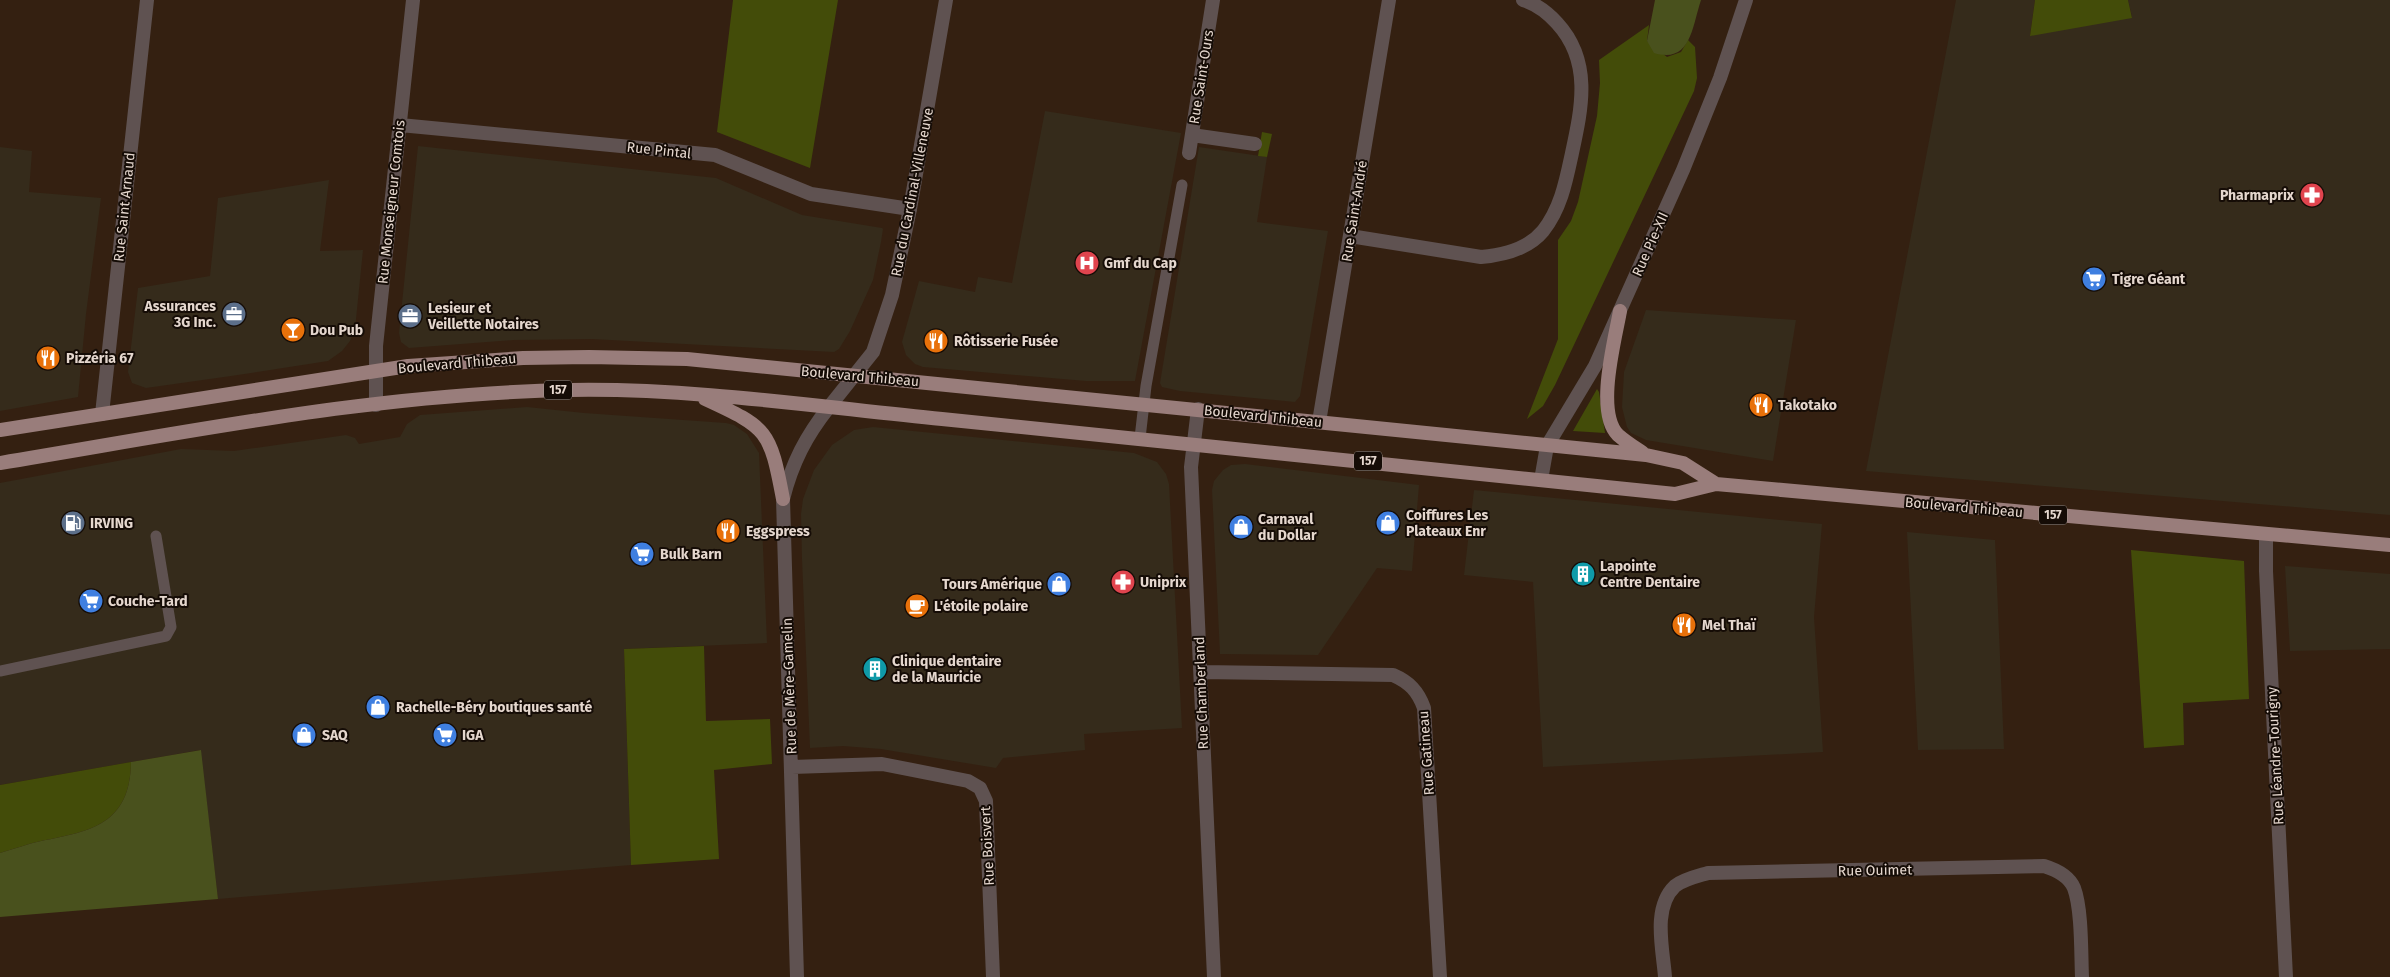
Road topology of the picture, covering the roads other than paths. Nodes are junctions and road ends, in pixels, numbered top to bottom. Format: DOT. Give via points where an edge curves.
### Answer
graph roads {
  1 [pos="147,0"];
  2 [pos="413,0"];
  3 [pos="946,0"];
  4 [pos="1214,0"];
  5 [pos="1389,0"];
  6 [pos="1523,0"];
  7 [pos="1746,0"];
  8 [pos="400,125"];
  9 [pos="1192,135"];
  10 [pos="1255,144"];
  11 [pos="1189,153"];
  12 [pos="1182,185"];
  13 [pos="910,209"];
  14 [pos="1350,236"];
  15 [pos="1620,311"];
  16 [pos="374,371"];
  17 [pos="856,375"];
  18 [pos="695,394"];
  19 [pos="1144,403"];
  20 [pos="376,405"];
  21 [pos="829,407"];
  22 [pos="1198,409"];
  23 [pos="102,414"];
  24 [pos="1319,422"];
  25 [pos="0,430"];
  26 [pos="1140,438"];
  27 [pos="1194,443"];
  28 [pos="1547,446"];
  29 [pos="1646,455"];
  30 [pos="0,463"];
  31 [pos="1541,480"];
  32 [pos="1716,484"];
  33 [pos="783,498"];
  34 [pos="2266,535"];
  35 [pos="156,536"];
  36 [pos="2390,545"];
  37 [pos="0,671"];
  38 [pos="1201,672"];
  39 [pos="792,767"];
  40 [pos="797,977"];
  41 [pos="993,977"];
  42 [pos="1214,977"];
  43 [pos="1440,977"];
  44 [pos="1664,977"];
  45 [pos="2082,977"];
  46 [pos="2286,977"];
  1 -- 23 [label="street, Rue Saint Arnaud"];
  2 -- 8 [label="street, Rue Monseigneur Comtois"];
  3 -- 13 [label="street, Rue du Cardinal-Villeneuve"];
  4 -- 9 [label="street, Rue Saint-Ours"];
  5 -- 14 [label="street, Rue Saint-André"];
  6 -- 14 [label="street" via="1549,15 1566,33 1576,53 1582,85 1582,108 1563,194 1542,231 1519,249 1481,257"];
  7 -- 15 [label="street, Rue Pie-XII" via="1704,119"];
  8 -- 13 [label="street, Rue Pintal" via="714,156 811,194"];
  8 -- 16 [label="street, Rue Monseigneur Comtois"];
  9 -- 10 [label="street"];
  9 -- 11 [label="street, Rue Saint-Ours"];
  12 -- 19 [label="lane"];
  13 -- 17 [label="street, Rue du Cardinal-Villeneuve" via="892,295 873,352"];
  14 -- 24 [label="street, Rue Saint-André"];
  15 -- 28 [label="street, Rue Pie-XII" via="1595,366"];
  15 -- 29 [label="main road" via="1608,385 1608,408 1618,435"];
  16 -- 17 [label="main road, Boulevard Thibeau / 157" via="523,358 589,357 687,359"];
  16 -- 20 [label="street, Rue Monseigneur Comtois"];
  16 -- 23 [label="main road, Boulevard Thibeau / 157"];
  17 -- 19 [label="main road, Boulevard Thibeau / 157"];
  17 -- 21 [label="street, Rue du Cardinal-Villeneuve"];
  18 -- 20 [label="main road, Boulevard Thibeau / 157" via="528,391"];
  18 -- 21 [label="main road, Boulevard Thibeau / 157"];
  18 -- 33 [label="main road" via="743,416 762,432 775,459"];
  19 -- 22 [label="main road, Boulevard Thibeau / 157"];
  19 -- 26 [label="lane"];
  20 -- 30 [label="main road, Boulevard Thibeau / 157"];
  21 -- 26 [label="main road, Boulevard Thibeau / 157"];
  21 -- 33 [label="street, Rue de Mère-Gamelin" via="797,455"];
  22 -- 24 [label="main road, Boulevard Thibeau / 157"];
  22 -- 27 [label="street, Rue Chamberland"];
  23 -- 25 [label="main road, Boulevard Thibeau / 157"];
  24 -- 28 [label="main road, Boulevard Thibeau / 157"];
  26 -- 27 [label="main road, Boulevard Thibeau / 157"];
  27 -- 31 [label="main road, Boulevard Thibeau / 157"];
  27 -- 38 [label="street, Rue Chamberland" via="1191,467"];
  28 -- 29 [label="main road, Boulevard Thibeau / 157"];
  28 -- 31 [label="street, Rue Pie-XII"];
  29 -- 32 [label="main road, Boulevard Thibeau / 157" via="1683,463"];
  31 -- 32 [label="main road, Boulevard Thibeau / 157" via="1675,494"];
  32 -- 34 [label="main road, Boulevard Thibeau / 157"];
  33 -- 39 [label="street, Rue de Mère-Gamelin"];
  34 -- 36 [label="main road, Boulevard Thibeau / 157"];
  34 -- 46 [label="street, Rue Léandre-Tourigny"];
  35 -- 37 [label="lane" via="171,627 166,636"];
  38 -- 42 [label="street, Rue Chamberland"];
  38 -- 43 [label="street, Rue Gatineau" via="1392,675 1403,679 1420,696 1424,708"];
  39 -- 40 [label="street, Rue de Mère-Gamelin"];
  39 -- 41 [label="street, Rue Boisvert" via="882,764 968,781 980,788 986,801"];
  44 -- 45 [label="street, Rue Ouimet" via="1661,922 1664,903 1676,886 1708,873 2044,866 2062,874 2074,888"];
}
